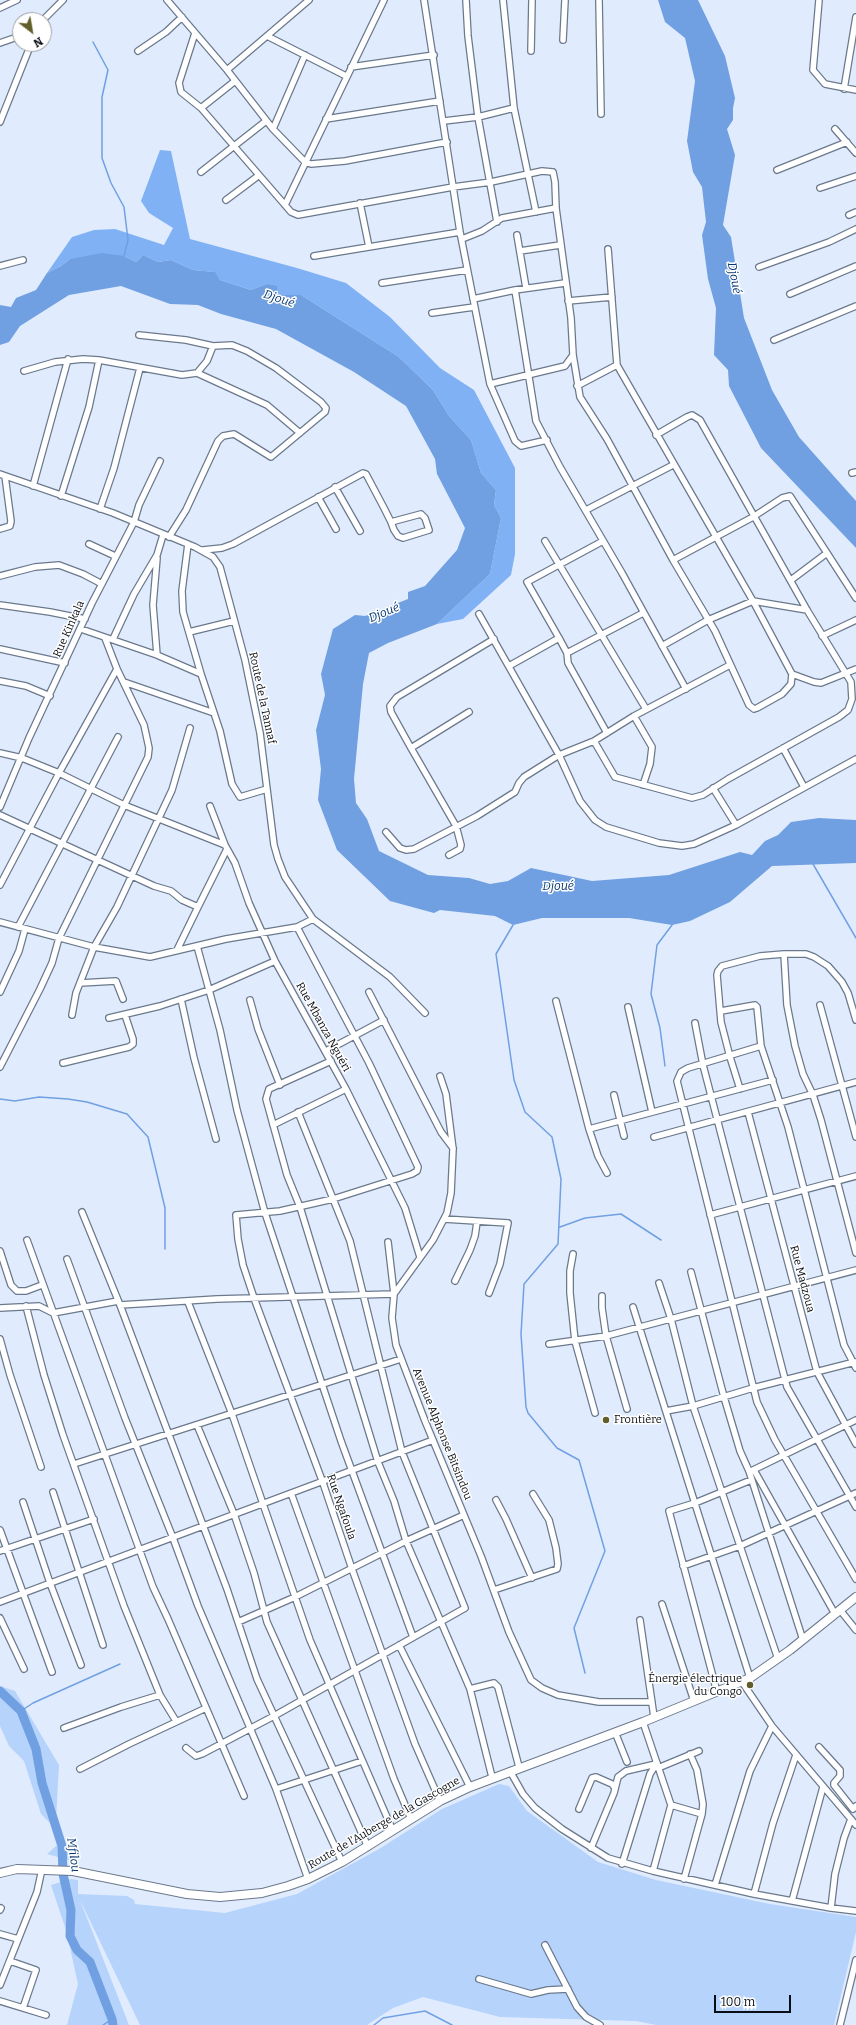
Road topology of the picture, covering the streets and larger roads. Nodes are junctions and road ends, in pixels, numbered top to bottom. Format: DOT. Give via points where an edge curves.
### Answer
graph roads {
  1 [pos="17,0"];
  2 [pos="52,0"];
  3 [pos="63,0"];
  4 [pos="167,0"];
  5 [pos="309,0"];
  6 [pos="384,0"];
  7 [pos="424,0"];
  8 [pos="466,0"];
  9 [pos="503,0"];
  10 [pos="532,0"];
  11 [pos="565,0"];
  12 [pos="600,0"];
  13 [pos="819,0"];
  14 [pos="55,7"];
  15 [pos="0,8"];
  16 [pos="50,12"];
  17 [pos="182,17"];
  18 [pos="856,18"];
  19 [pos="195,34"];
  20 [pos="267,36"];
  21 [pos="12,39"];
  22 [pos="563,40"];
  23 [pos="0,43"];
  24 [pos="138,51"];
  25 [pos="532,51"];
  26 [pos="28,52"];
  27 [pos="305,55"];
  28 [pos="434,55"];
  29 [pos="351,67"];
  30 [pos="227,70"];
  31 [pos="346,76"];
  32 [pos="236,81"];
  33 [pos="844,89"];
  34 [pos="856,90"];
  35 [pos="440,101"];
  36 [pos="201,108"];
  37 [pos="514,108"];
  38 [pos="600,114"];
  39 [pos="478,116"];
  40 [pos="326,119"];
  41 [pos="266,121"];
  42 [pos="444,121"];
  43 [pos="0,122"];
  44 [pos="273,129"];
  45 [pos="835,129"];
  46 [pos="447,142"];
  47 [pos="847,142"];
  48 [pos="234,146"];
  49 [pos="856,153"];
  50 [pos="305,162"];
  51 [pos="777,170"];
  52 [pos="201,172"];
  53 [pos="528,175"];
  54 [pos="258,176"];
  55 [pos="856,176"];
  56 [pos="491,182"];
  57 [pos="453,187"];
  58 [pos="820,188"];
  59 [pos="226,200"];
  60 [pos="360,203"];
  61 [pos="285,205"];
  62 [pos="556,208"];
  63 [pos="536,212"];
  64 [pos="856,212"];
  65 [pos="849,215"];
  66 [pos="497,222"];
  67 [pos="856,229"];
  68 [pos="460,232"];
  69 [pos="517,234"];
  70 [pos="462,239"];
  71 [pos="560,245"];
  72 [pos="369,247"];
  73 [pos="608,249"];
  74 [pos="520,251"];
  75 [pos="314,256"];
  76 [pos="23,260"];
  77 [pos="0,266"];
  78 [pos="856,266"];
  79 [pos="759,267"];
  80 [pos="467,270"];
  81 [pos="382,283"];
  82 [pos="565,283"];
  83 [pos="526,288"];
  84 [pos="515,290"];
  85 [pos="790,294"];
  86 [pos="612,297"];
  87 [pos="473,299"];
  88 [pos="568,301"];
  89 [pos="856,306"];
  90 [pos="474,307"];
  91 [pos="432,312"];
  92 [pos="139,335"];
  93 [pos="774,340"];
  94 [pos="213,346"];
  95 [pos="573,355"];
  96 [pos="68,360"];
  97 [pos="99,360"];
  98 [pos="617,365"];
  99 [pos="565,366"];
  100 [pos="140,368"];
  101 [pos="24,370"];
  102 [pos="575,371"];
  103 [pos="197,373"];
  104 [pos="528,373"];
  105 [pos="490,384"];
  106 [pos="577,386"];
  107 [pos="300,433"];
  108 [pos="656,435"];
  109 [pos="547,440"];
  110 [pos="160,461"];
  111 [pos="673,465"];
  112 [pos="2,475"];
  113 [pos="33,486"];
  114 [pos="335,487"];
  115 [pos="632,487"];
  116 [pos="61,496"];
  117 [pos="318,497"];
  118 [pos="100,509"];
  119 [pos="586,510"];
  120 [pos="753,517"];
  121 [pos="134,522"];
  122 [pos="391,522"];
  123 [pos="0,529"];
  124 [pos="336,529"];
  125 [pos="360,531"];
  126 [pos="166,536"];
  127 [pos="715,538"];
  128 [pos="545,541"];
  129 [pos="603,541"];
  130 [pos="89,544"];
  131 [pos="188,544"];
  132 [pos="203,550"];
  133 [pos="827,554"];
  134 [pos="157,555"];
  135 [pos="115,556"];
  136 [pos="673,560"];
  137 [pos="559,563"];
  138 [pos="0,576"];
  139 [pos="791,580"];
  140 [pos="102,584"];
  141 [pos="856,598"];
  142 [pos="753,601"];
  143 [pos="0,605"];
  144 [pos="807,610"];
  145 [pos="643,613"];
  146 [pos="479,614"];
  147 [pos="85,619"];
  148 [pos="708,620"];
  149 [pos="856,620"];
  150 [pos="234,621"];
  151 [pos="81,629"];
  152 [pos="189,632"];
  153 [pos="603,635"];
  154 [pos="822,636"];
  155 [pos="106,638"];
  156 [pos="560,638"];
  157 [pos="113,639"];
  158 [pos="494,639"];
  159 [pos="662,646"];
  160 [pos="0,649"];
  161 [pos="567,653"];
  162 [pos="157,656"];
  163 [pos="65,663"];
  164 [pos="508,664"];
  165 [pos="730,665"];
  166 [pos="117,669"];
  167 [pos="856,669"];
  168 [pos="201,674"];
  169 [pos="792,674"];
  170 [pos="846,674"];
  171 [pos="0,681"];
  172 [pos="124,682"];
  173 [pos="686,689"];
  174 [pos="50,696"];
  175 [pos="646,709"];
  176 [pos="469,712"];
  177 [pos="214,713"];
  178 [pos="634,716"];
  179 [pos="190,728"];
  180 [pos="607,732"];
  181 [pos="118,737"];
  182 [pos="594,742"];
  183 [pos="411,748"];
  184 [pos="783,748"];
  185 [pos="0,753"];
  186 [pos="559,755"];
  187 [pos="22,758"];
  188 [pos="856,758"];
  189 [pos="58,773"];
  190 [pos="643,785"];
  191 [pos="804,787"];
  192 [pos="713,788"];
  193 [pos="91,789"];
  194 [pos="267,789"];
  195 [pos="124,806"];
  196 [pos="210,806"];
  197 [pos="0,807"];
  198 [pos="0,815"];
  199 [pos="159,819"];
  200 [pos="736,825"];
  201 [pos="456,826"];
  202 [pos="30,829"];
  203 [pos="386,832"];
  204 [pos="63,845"];
  205 [pos="226,847"];
  206 [pos="449,855"];
  207 [pos="98,860"];
  208 [pos="132,876"];
  209 [pos="0,885"];
  210 [pos="198,907"];
  211 [pos="313,919"];
  212 [pos="0,922"];
  213 [pos="18,927"];
  214 [pos="297,927"];
  215 [pos="25,929"];
  216 [pos="263,932"];
  217 [pos="59,938"];
  218 [pos="197,946"];
  219 [pos="94,947"];
  220 [pos="177,950"];
  221 [pos="784,954"];
  222 [pos="276,962"];
  223 [pos="80,983"];
  224 [pos="210,990"];
  225 [pos="0,992"];
  226 [pos="369,992"];
  227 [pos="123,999"];
  228 [pos="181,999"];
  229 [pos="250,1000"];
  230 [pos="556,1001"];
  231 [pos="820,1005"];
  232 [pos="628,1007"];
  233 [pos="721,1011"];
  234 [pos="425,1013"];
  235 [pos="72,1015"];
  236 [pos="125,1015"];
  237 [pos="109,1018"];
  238 [pos="384,1020"];
  239 [pos="856,1020"];
  240 [pos="694,1023"];
  241 [pos="354,1036"];
  242 [pos="761,1046"];
  243 [pos="326,1051"];
  244 [pos="730,1057"];
  245 [pos="331,1061"];
  246 [pos="63,1063"];
  247 [pos="703,1064"];
  248 [pos="0,1067"];
  249 [pos="440,1076"];
  250 [pos="773,1080"];
  251 [pos="856,1082"];
  252 [pos="280,1085"];
  253 [pos="842,1086"];
  254 [pos="740,1088"];
  255 [pos="346,1089"];
  256 [pos="614,1095"];
  257 [pos="813,1095"];
  258 [pos="712,1097"];
  259 [pos="682,1104"];
  260 [pos="781,1104"];
  261 [pos="298,1112"];
  262 [pos="652,1112"];
  263 [pos="748,1112"];
  264 [pos="622,1120"];
  265 [pos="718,1120"];
  266 [pos="273,1125"];
  267 [pos="688,1128"];
  268 [pos="589,1130"];
  269 [pos="624,1136"];
  270 [pos="654,1137"];
  271 [pos="856,1137"];
  272 [pos="216,1139"];
  273 [pos="453,1149"];
  274 [pos="607,1173"];
  275 [pos="856,1176"];
  276 [pos="392,1181"];
  277 [pos="838,1181"];
  278 [pos="805,1189"];
  279 [pos="333,1199"];
  280 [pos="772,1199"];
  281 [pos="300,1207"];
  282 [pos="740,1207"];
  283 [pos="82,1212"];
  284 [pos="265,1213"];
  285 [pos="710,1215"];
  286 [pos="444,1219"];
  287 [pos="477,1222"];
  288 [pos="27,1240"];
  289 [pos="388,1242"];
  290 [pos="0,1251"];
  291 [pos="856,1253"];
  292 [pos="573,1254"];
  293 [pos="420,1257"];
  294 [pos="67,1259"];
  295 [pos="856,1270"];
  296 [pos="691,1272"];
  297 [pos="825,1277"];
  298 [pos="455,1281"];
  299 [pos="659,1283"];
  300 [pos="42,1285"];
  301 [pos="794,1286"];
  302 [pos="489,1293"];
  303 [pos="364,1294"];
  304 [pos="394,1294"];
  305 [pos="763,1294"];
  306 [pos="326,1296"];
  307 [pos="602,1296"];
  308 [pos="254,1298"];
  309 [pos="293,1298"];
  310 [pos="188,1302"];
  311 [pos="732,1302"];
  312 [pos="119,1303"];
  313 [pos="26,1306"];
  314 [pos="86,1307"];
  315 [pos="633,1307"];
  316 [pos="0,1308"];
  317 [pos="701,1310"];
  318 [pos="53,1313"];
  319 [pos="671,1319"];
  320 [pos="640,1327"];
  321 [pos="606,1336"];
  322 [pos="0,1339"];
  323 [pos="575,1340"];
  324 [pos="549,1344"];
  325 [pos="401,1359"];
  326 [pos="855,1364"];
  327 [pos="381,1365"];
  328 [pos="817,1372"];
  329 [pos="352,1374"];
  330 [pos="785,1380"];
  331 [pos="322,1384"];
  332 [pos="753,1388"];
  333 [pos="290,1394"];
  334 [pos="724,1397"];
  335 [pos="693,1406"];
  336 [pos="627,1409"];
  337 [pos="666,1411"];
  338 [pos="595,1413"];
  339 [pos="232,1414"];
  340 [pos="856,1420"];
  341 [pos="197,1425"];
  342 [pos="845,1426"];
  343 [pos="168,1434"];
  344 [pos="433,1440"];
  345 [pos="816,1440"];
  346 [pos="137,1444"];
  347 [pos="856,1444"];
  348 [pos="402,1452"];
  349 [pos="785,1454"];
  350 [pos="103,1455"];
  351 [pos="378,1462"];
  352 [pos="74,1464"];
  353 [pos="41,1467"];
  354 [pos="352,1471"];
  355 [pos="751,1471"];
  356 [pos="750,1480"];
  357 [pos="323,1482"];
  358 [pos="53,1492"];
  359 [pos="722,1492"];
  360 [pos="291,1493"];
  361 [pos="856,1493"];
  362 [pos="533,1494"];
  363 [pos="849,1496"];
  364 [pos="496,1500"];
  365 [pos="23,1502"];
  366 [pos="262,1503"];
  367 [pos="695,1503"];
  368 [pos="856,1508"];
  369 [pos="817,1511"];
  370 [pos="234,1514"];
  371 [pos="464,1515"];
  372 [pos="94,1519"];
  373 [pos="203,1527"];
  374 [pos="785,1527"];
  375 [pos="434,1528"];
  376 [pos="64,1529"];
  377 [pos="0,1530"];
  378 [pos="769,1534"];
  379 [pos="173,1538"];
  380 [pos="36,1539"];
  381 [pos="406,1541"];
  382 [pos="740,1546"];
  383 [pos="6,1549"];
  384 [pos="138,1549"];
  385 [pos="0,1551"];
  386 [pos="382,1554"];
  387 [pos="712,1557"];
  388 [pos="109,1561"];
  389 [pos="684,1566"];
  390 [pos="352,1569"];
  391 [pos="80,1573"];
  392 [pos="532,1578"];
  393 [pos="856,1579"];
  394 [pos="50,1583"];
  395 [pos="323,1583"];
  396 [pos="494,1590"];
  397 [pos="23,1593"];
  398 [pos="295,1597"];
  399 [pos="856,1597"];
  400 [pos="0,1602"];
  401 [pos="662,1604"];
  402 [pos="263,1612"];
  403 [pos="838,1612"];
  404 [pos="0,1618"];
  405 [pos="640,1620"];
  406 [pos="238,1622"];
  407 [pos="440,1622"];
  408 [pos="856,1630"];
  409 [pos="413,1637"];
  410 [pos="803,1640"];
  411 [pos="103,1645"];
  412 [pos="399,1645"];
  413 [pos="382,1654"];
  414 [pos="778,1659"];
  415 [pos="81,1665"];
  416 [pos="24,1669"];
  417 [pos="355,1670"];
  418 [pos="52,1672"];
  419 [pos="750,1678"];
  420 [pos="742,1682"];
  421 [pos="329,1684"];
  422 [pos="470,1690"];
  423 [pos="717,1692"];
  424 [pos="160,1695"];
  425 [pos="302,1700"];
  426 [pos="694,1701"];
  427 [pos="652,1702"];
  428 [pos="206,1708"];
  429 [pos="274,1716"];
  430 [pos="654,1717"];
  431 [pos="176,1721"];
  432 [pos="643,1722"];
  433 [pos="772,1726"];
  434 [pos="64,1728"];
  435 [pos="250,1729"];
  436 [pos="615,1732"];
  437 [pos="220,1743"];
  438 [pos="819,1747"];
  439 [pos="186,1748"];
  440 [pos="699,1751"];
  441 [pos="690,1754"];
  442 [pos="796,1754"];
  443 [pos="362,1761"];
  444 [pos="627,1762"];
  445 [pos="657,1765"];
  446 [pos="519,1767"];
  447 [pos="80,1770"];
  448 [pos="510,1771"];
  449 [pos="332,1772"];
  450 [pos="492,1778"];
  451 [pos="304,1780"];
  452 [pos="470,1786"];
  453 [pos="823,1787"];
  454 [pos="615,1788"];
  455 [pos="276,1789"];
  456 [pos="244,1796"];
  457 [pos="440,1801"];
  458 [pos="671,1805"];
  459 [pos="856,1806"];
  460 [pos="578,1809"];
  461 [pos="702,1814"];
  462 [pos="851,1818"];
  463 [pos="411,1819"];
  464 [pos="856,1825"];
  465 [pos="393,1831"];
  466 [pos="368,1847"];
  467 [pos="591,1848"];
  468 [pos="342,1862"];
  469 [pos="622,1864"];
  470 [pos="42,1869"];
  471 [pos="653,1872"];
  472 [pos="0,1873"];
  473 [pos="308,1879"];
  474 [pos="684,1879"];
  475 [pos="715,1885"];
  476 [pos="754,1894"];
  477 [pos="792,1901"];
  478 [pos="831,1908"];
  479 [pos="856,1911"];
  480 [pos="0,1934"];
  481 [pos="18,1939"];
  482 [pos="545,1945"];
  483 [pos="856,1960"];
  484 [pos="10,1961"];
  485 [pos="478,1979"];
  486 [pos="0,1985"];
  487 [pos="568,1989"];
  488 [pos="0,2001"];
  489 [pos="23,2008"];
  490 [pos="46,2015"];
  491 [pos="600,2025"];
  492 [pos="840,2025"];
  1 -- 15 [label="street"];
  2 -- 14 [label="street"];
  3 -- 14 [label="street"];
  4 -- 17 [label="street"];
  5 -- 20 [label="street"];
  6 -- 29 [label="street"];
  7 -- 28 [label="street"];
  8 -- 39 [label="street"];
  9 -- 37 [label="street"];
  10 -- 25 [label="street"];
  11 -- 22 [label="street"];
  12 -- 38 [label="street"];
  13 -- 33 [label="street" via="813,70 825,84"];
  14 -- 16 [label="street"];
  17 -- 19 [label="street"];
  17 -- 24 [label="street" via="166,32"];
  18 -- 33 [label="street"];
  19 -- 30 [label="street"];
  19 -- 36 [label="street" via="179,89"];
  20 -- 27 [label="street"];
  20 -- 30 [label="street"];
  21 -- 23 [label="street"];
  26 -- 43 [label="street"];
  27 -- 31 [label="street"];
  27 -- 44 [label="street"];
  28 -- 29 [label="street"];
  28 -- 35 [label="street"];
  29 -- 31 [label="street"];
  30 -- 32 [label="street"];
  31 -- 40 [label="street"];
  32 -- 36 [label="street"];
  32 -- 41 [label="street"];
  33 -- 34 [label="street"];
  35 -- 40 [label="street"];
  35 -- 42 [label="street"];
  36 -- 48 [label="street"];
  37 -- 39 [label="street"];
  37 -- 53 [label="street"];
  39 -- 42 [label="street"];
  39 -- 56 [label="street"];
  40 -- 50 [label="street"];
  41 -- 44 [label="street"];
  41 -- 48 [label="street"];
  42 -- 46 [label="street"];
  44 -- 50 [label="street"];
  45 -- 47 [label="street"];
  46 -- 50 [label="street" via="345,161 311,164"];
  46 -- 57 [label="street"];
  47 -- 49 [label="street"];
  47 -- 51 [label="street"];
  48 -- 52 [label="street"];
  48 -- 54 [label="street"];
  50 -- 61 [label="street"];
  53 -- 56 [label="street"];
  53 -- 62 [label="street" via="547,170 553,172"];
  53 -- 63 [label="street"];
  54 -- 59 [label="street"];
  54 -- 61 [label="street"];
  55 -- 58 [label="street"];
  56 -- 57 [label="street"];
  56 -- 66 [label="street"];
  57 -- 60 [label="street"];
  57 -- 68 [label="street"];
  60 -- 61 [label="street" via="298,215"];
  60 -- 72 [label="street"];
  62 -- 63 [label="street"];
  62 -- 71 [label="street"];
  63 -- 66 [label="street" via="508,216"];
  64 -- 65 [label="street"];
  66 -- 70 [label="street" via="482,232"];
  67 -- 79 [label="street" via="829,242"];
  68 -- 70 [label="street"];
  68 -- 72 [label="street"];
  69 -- 74 [label="street"];
  70 -- 80 [label="street"];
  71 -- 74 [label="street"];
  71 -- 82 [label="street"];
  72 -- 75 [label="street"];
  73 -- 86 [label="street"];
  74 -- 83 [label="street"];
  76 -- 77 [label="street"];
  78 -- 85 [label="street"];
  80 -- 81 [label="street"];
  80 -- 87 [label="street"];
  82 -- 83 [label="street"];
  82 -- 88 [label="street"];
  83 -- 84 [label="street"];
  84 -- 87 [label="street"];
  84 -- 104 [label="street"];
  86 -- 88 [label="street"];
  86 -- 98 [label="street"];
  87 -- 90 [label="street"];
  88 -- 95 [label="street"];
  89 -- 93 [label="street"];
  90 -- 91 [label="street"];
  90 -- 105 [label="street"];
  92 -- 94 [label="street"];
  94 -- 103 [label="street" via="207,361"];
  94 -- 107 [label="street" via="232,346 247,351 276,368 324,405 324,412"];
  95 -- 99 [label="street"];
  95 -- 102 [label="street"];
  96 -- 97 [label="street"];
  96 -- 101 [label="street"];
  96 -- 113 [label="street"];
  97 -- 100 [label="street"];
  97 -- 116 [label="street" via="89,407"];
  98 -- 106 [label="street"];
  98 -- 108 [label="street"];
  99 -- 102 [label="street"];
  99 -- 104 [label="street"];
  100 -- 103 [label="street" via="182,375"];
  100 -- 118 [label="street" via="114,468"];
  102 -- 106 [label="street"];
  103 -- 107 [label="street" via="267,405"];
  104 -- 105 [label="street"];
  104 -- 109 [label="street" via="534,417"];
  105 -- 109 [label="street" via="515,441 521,446"];
  106 -- 115 [label="street" via="580,397 607,439"];
  107 -- 126 [label="street" via="271,457 234,434 223,436 218,441 186,510"];
  108 -- 111 [label="street"];
  108 -- 120 [label="street" via="687,417 696,416"];
  109 -- 119 [label="street"];
  110 -- 121 [label="street, Rue Kinkala"];
  111 -- 115 [label="street"];
  111 -- 127 [label="street"];
  112 -- 113 [label="street, Route de la Tannaf"];
  112 -- 123 [label="street" via="11,521 10,526"];
  113 -- 116 [label="street, Route de la Tannaf"];
  114 -- 117 [label="street"];
  114 -- 122 [label="street" via="360,474 366,474"];
  114 -- 125 [label="street"];
  115 -- 119 [label="street"];
  115 -- 136 [label="street"];
  116 -- 118 [label="street, Route de la Tannaf"];
  117 -- 124 [label="street"];
  117 -- 132 [label="street" via="233,544"];
  118 -- 121 [label="street, Route de la Tannaf"];
  119 -- 129 [label="street"];
  120 -- 127 [label="street"];
  120 -- 133 [label="street" via="782,498 790,496"];
  120 -- 139 [label="street"];
  121 -- 126 [label="street, Route de la Tannaf"];
  121 -- 135 [label="street, Rue Kinkala"];
  122 -- 122 [label="street" via="399,538 429,530 421,514"];
  126 -- 131 [label="street, Route de la Tannaf"];
  126 -- 134 [label="street"];
  127 -- 136 [label="street"];
  127 -- 142 [label="street"];
  128 -- 137 [label="street"];
  129 -- 137 [label="street"];
  129 -- 145 [label="street"];
  130 -- 135 [label="street"];
  131 -- 132 [label="street, Route de la Tannaf"];
  131 -- 152 [label="street" via="182,591 183,612"];
  132 -- 150 [label="street, Route de la Tannaf" via="213,557 220,567"];
  133 -- 139 [label="street"];
  133 -- 141 [label="street"];
  134 -- 157 [label="street" via="134,594"];
  134 -- 162 [label="street" via="153,605"];
  135 -- 140 [label="street, Rue Kinkala"];
  136 -- 148 [label="street"];
  137 -- 153 [label="street"];
  137 -- 156 [label="street" via="527,582"];
  138 -- 140 [label="street" via="35,567 59,565"];
  139 -- 144 [label="street"];
  140 -- 147 [label="street, Rue Kinkala"];
  142 -- 144 [label="street"];
  142 -- 148 [label="street"];
  142 -- 169 [label="street"];
  143 -- 147 [label="street"];
  144 -- 154 [label="street"];
  145 -- 153 [label="street"];
  145 -- 159 [label="street"];
  146 -- 158 [label="street"];
  147 -- 151 [label="street, Rue Kinkala"];
  148 -- 159 [label="street"];
  148 -- 165 [label="street"];
  149 -- 154 [label="street"];
  150 -- 152 [label="street"];
  150 -- 194 [label="street, Route de la Tannaf" via="260,733"];
  151 -- 155 [label="street"];
  151 -- 163 [label="street, Rue Kinkala"];
  152 -- 168 [label="street"];
  153 -- 161 [label="street"];
  153 -- 175 [label="street"];
  154 -- 170 [label="street"];
  155 -- 157 [label="street"];
  155 -- 166 [label="street"];
  156 -- 161 [label="street"];
  156 -- 164 [label="street" via="509,666"];
  157 -- 162 [label="street"];
  158 -- 164 [label="street"];
  158 -- 183 [label="street" via="391,702 391,712"];
  159 -- 173 [label="street"];
  160 -- 163 [label="street"];
  161 -- 180 [label="street" via="568,663"];
  162 -- 168 [label="street"];
  163 -- 174 [label="street, Rue Kinkala"];
  164 -- 186 [label="street"];
  165 -- 169 [label="street" via="749,705 754,709 782,694 791,684"];
  165 -- 173 [label="street"];
  166 -- 172 [label="street"];
  166 -- 189 [label="street"];
  167 -- 170 [label="street"];
  168 -- 177 [label="street"];
  169 -- 170 [label="street" via="821,683"];
  170 -- 184 [label="street" via="853,688 848,710"];
  171 -- 174 [label="street" via="26,686"];
  172 -- 177 [label="street"];
  172 -- 195 [label="street" via="144,725 149,748 148,757"];
  173 -- 175 [label="street"];
  174 -- 187 [label="street, Rue Kinkala"];
  175 -- 178 [label="street"];
  176 -- 183 [label="street"];
  177 -- 194 [label="street" via="232,784 240,797"];
  178 -- 180 [label="street"];
  178 -- 190 [label="street" via="652,747"];
  179 -- 199 [label="street" via="172,790"];
  180 -- 182 [label="street"];
  181 -- 193 [label="street"];
  182 -- 186 [label="street"];
  182 -- 190 [label="street" via="616,777"];
  183 -- 201 [label="street"];
  184 -- 191 [label="street"];
  184 -- 192 [label="street"];
  185 -- 187 [label="street"];
  186 -- 200 [label="street" via="580,801 595,820 606,827 630,836 682,846 708,839"];
  186 -- 201 [label="street" via="524,777 515,792"];
  187 -- 189 [label="street"];
  187 -- 197 [label="street, Rue Kinkala"];
  188 -- 191 [label="street"];
  189 -- 193 [label="street"];
  189 -- 202 [label="street"];
  190 -- 192 [label="street" via="692,798 703,795"];
  191 -- 200 [label="street"];
  192 -- 200 [label="street"];
  193 -- 195 [label="street"];
  193 -- 204 [label="street"];
  194 -- 211 [label="street, Route de la Tannaf" via="278,859 284,877"];
  195 -- 199 [label="street"];
  195 -- 207 [label="street"];
  196 -- 205 [label="street, Rue Mbanza Nguéri"];
  198 -- 202 [label="street"];
  199 -- 205 [label="street"];
  199 -- 208 [label="street"];
  201 -- 203 [label="street" via="414,849 406,850 394,843"];
  201 -- 206 [label="street" via="462,845"];
  202 -- 204 [label="street"];
  202 -- 209 [label="street"];
  204 -- 207 [label="street"];
  204 -- 213 [label="street"];
  205 -- 210 [label="street"];
  205 -- 216 [label="street, Rue Mbanza Nguéri" via="235,862 249,903"];
  207 -- 208 [label="street"];
  207 -- 217 [label="street"];
  208 -- 210 [label="street" via="171,891 182,900"];
  208 -- 219 [label="street" via="105,931"];
  210 -- 220 [label="street"];
  211 -- 214 [label="street"];
  211 -- 234 [label="street, Route de la Tannaf" via="390,977"];
  212 -- 213 [label="street"];
  213 -- 215 [label="street"];
  214 -- 216 [label="street"];
  214 -- 241 [label="street"];
  215 -- 217 [label="street"];
  215 -- 225 [label="street" via="19,951"];
  216 -- 218 [label="street"];
  216 -- 222 [label="street, Rue Mbanza Nguéri"];
  217 -- 219 [label="street"];
  217 -- 248 [label="street" via="52,963"];
  218 -- 220 [label="street"];
  218 -- 224 [label="street"];
  219 -- 220 [label="street" via="150,957"];
  219 -- 223 [label="street"];
  221 -- 233 [label="street" via="746,959 719,968 717,975"];
  221 -- 239 [label="street" via="806,954 828,966 848,993"];
  221 -- 257 [label="street" via="788,1005 795,1046"];
  222 -- 224 [label="street"];
  222 -- 243 [label="street, Rue Mbanza Nguéri"];
  223 -- 227 [label="street" via="116,981"];
  223 -- 235 [label="street" via="73,1002"];
  224 -- 228 [label="street"];
  224 -- 284 [label="street" via="237,1110"];
  226 -- 238 [label="street"];
  228 -- 236 [label="street"];
  228 -- 272 [label="street"];
  229 -- 252 [label="street" via="258,1029"];
  230 -- 268 [label="street"];
  231 -- 253 [label="street"];
  232 -- 262 [label="street"];
  233 -- 242 [label="street" via="757,1006"];
  233 -- 244 [label="street" via="721,1022"];
  236 -- 237 [label="street"];
  236 -- 246 [label="street" via="133,1044"];
  238 -- 241 [label="street"];
  238 -- 273 [label="street" via="441,1132"];
  240 -- 247 [label="street"];
  241 -- 243 [label="street"];
  241 -- 276 [label="street" via="418,1167 412,1174"];
  242 -- 244 [label="street"];
  242 -- 250 [label="street"];
  243 -- 245 [label="street, Rue Mbanza Nguéri"];
  244 -- 247 [label="street"];
  244 -- 254 [label="street"];
  245 -- 252 [label="street"];
  245 -- 255 [label="street, Rue Mbanza Nguéri"];
  247 -- 258 [label="street"];
  247 -- 259 [label="street" via="688,1068 679,1075 677,1081"];
  249 -- 273 [label="street" via="446,1094"];
  250 -- 254 [label="street"];
  250 -- 260 [label="street"];
  251 -- 253 [label="street"];
  252 -- 266 [label="street" via="269,1089 267,1093 266,1099"];
  253 -- 257 [label="street"];
  253 -- 271 [label="street"];
  254 -- 258 [label="street"];
  255 -- 261 [label="street"];
  255 -- 276 [label="street, Rue Mbanza Nguéri"];
  256 -- 264 [label="street"];
  257 -- 260 [label="street"];
  257 -- 277 [label="street"];
  258 -- 259 [label="street"];
  258 -- 265 [label="street"];
  259 -- 262 [label="street"];
  259 -- 267 [label="street"];
  260 -- 263 [label="street"];
  260 -- 278 [label="street"];
  261 -- 266 [label="street"];
  261 -- 279 [label="street"];
  262 -- 264 [label="street"];
  263 -- 265 [label="street"];
  263 -- 280 [label="street, Rue Madzoua"];
  264 -- 268 [label="street"];
  264 -- 269 [label="street"];
  265 -- 267 [label="street"];
  265 -- 282 [label="street"];
  266 -- 281 [label="street" via="287,1175"];
  267 -- 270 [label="street"];
  267 -- 285 [label="street"];
  268 -- 274 [label="street"];
  273 -- 286 [label="street" via="451,1193"];
  275 -- 277 [label="street"];
  276 -- 279 [label="street"];
  276 -- 293 [label="street, Rue Mbanza Nguéri" via="405,1208"];
  277 -- 278 [label="street"];
  277 -- 291 [label="street"];
  278 -- 280 [label="street"];
  278 -- 297 [label="street"];
  279 -- 281 [label="street"];
  279 -- 303 [label="street" via="350,1241"];
  280 -- 282 [label="street"];
  280 -- 301 [label="street, Rue Madzoua"];
  281 -- 284 [label="street"];
  281 -- 306 [label="street"];
  282 -- 285 [label="street"];
  282 -- 305 [label="street"];
  283 -- 312 [label="street"];
  284 -- 308 [label="street, Rue Ngafoula" via="236,1215 243,1265"];
  284 -- 309 [label="street"];
  285 -- 311 [label="street"];
  286 -- 287 [label="street"];
  286 -- 293 [label="street"];
  287 -- 298 [label="street" via="476,1236"];
  287 -- 302 [label="street" via="508,1223 500,1264"];
  288 -- 300 [label="street"];
  289 -- 304 [label="street, Avenue Alphonse Bitsindou"];
  290 -- 300 [label="street" via="11,1285 17,1291 26,1291"];
  292 -- 323 [label="street" via="570,1293"];
  293 -- 304 [label="street"];
  294 -- 314 [label="street"];
  295 -- 297 [label="street"];
  296 -- 317 [label="street"];
  297 -- 301 [label="street"];
  297 -- 326 [label="street" via="844,1345"];
  299 -- 319 [label="street"];
  300 -- 318 [label="street"];
  301 -- 305 [label="street"];
  301 -- 328 [label="street, Rue Madzoua"];
  303 -- 304 [label="street"];
  303 -- 306 [label="street"];
  303 -- 327 [label="street"];
  304 -- 325 [label="street, Avenue Alphonse Bitsindou" via="392,1329"];
  305 -- 311 [label="street"];
  305 -- 330 [label="street"];
  306 -- 309 [label="street"];
  306 -- 329 [label="street"];
  307 -- 321 [label="street"];
  308 -- 309 [label="street"];
  308 -- 310 [label="street"];
  308 -- 333 [label="street, Rue Ngafoula"];
  309 -- 331 [label="street"];
  310 -- 312 [label="street"];
  310 -- 339 [label="street"];
  311 -- 317 [label="street"];
  311 -- 332 [label="street"];
  312 -- 314 [label="street"];
  312 -- 343 [label="street"];
  313 -- 316 [label="street"];
  313 -- 318 [label="street" via="39,1306"];
  313 -- 352 [label="street" via="44,1375"];
  314 -- 318 [label="street"];
  314 -- 346 [label="street" via="97,1343"];
  315 -- 320 [label="street"];
  317 -- 319 [label="street"];
  317 -- 334 [label="street"];
  318 -- 350 [label="street"];
  319 -- 320 [label="street"];
  319 -- 335 [label="street"];
  320 -- 321 [label="street"];
  320 -- 337 [label="street"];
  321 -- 323 [label="street"];
  321 -- 336 [label="street"];
  322 -- 353 [label="street"];
  323 -- 324 [label="street"];
  323 -- 338 [label="street"];
  325 -- 327 [label="street"];
  325 -- 344 [label="street, Avenue Alphonse Bitsindou"];
  326 -- 328 [label="street"];
  327 -- 329 [label="street"];
  327 -- 348 [label="street"];
  328 -- 330 [label="street"];
  328 -- 342 [label="street, Rue Madzoua"];
  329 -- 331 [label="street"];
  329 -- 351 [label="street"];
  330 -- 332 [label="street"];
  330 -- 345 [label="street"];
  331 -- 333 [label="street"];
  331 -- 354 [label="street"];
  332 -- 334 [label="street"];
  332 -- 349 [label="street" via="765,1419"];
  333 -- 339 [label="street"];
  333 -- 357 [label="street, Rue Ngafoula"];
  334 -- 335 [label="street"];
  334 -- 355 [label="street" via="740,1451"];
  335 -- 337 [label="street"];
  335 -- 359 [label="street"];
  337 -- 367 [label="street"];
  339 -- 341 [label="street"];
  339 -- 366 [label="street"];
  340 -- 342 [label="street"];
  341 -- 343 [label="street"];
  341 -- 370 [label="street"];
  342 -- 345 [label="street"];
  342 -- 347 [label="street, Rue Madzoua"];
  343 -- 346 [label="street"];
  343 -- 373 [label="street"];
  344 -- 348 [label="street"];
  344 -- 371 [label="street, Avenue Alphonse Bitsindou"];
  345 -- 349 [label="street"];
  345 -- 363 [label="street"];
  346 -- 350 [label="street"];
  346 -- 379 [label="street"];
  348 -- 351 [label="street"];
  348 -- 375 [label="street"];
  349 -- 355 [label="street"];
  349 -- 369 [label="street"];
  350 -- 352 [label="street"];
  350 -- 384 [label="street"];
  351 -- 354 [label="street"];
  351 -- 381 [label="street" via="394,1501"];
  352 -- 372 [label="street"];
  354 -- 357 [label="street"];
  354 -- 386 [label="street"];
  355 -- 356 [label="street"];
  355 -- 374 [label="street"];
  356 -- 359 [label="street"];
  356 -- 378 [label="street"];
  357 -- 360 [label="street"];
  357 -- 390 [label="street, Rue Ngafoula"];
  358 -- 376 [label="street"];
  359 -- 367 [label="street"];
  359 -- 382 [label="street"];
  360 -- 366 [label="street"];
  360 -- 395 [label="street"];
  361 -- 363 [label="street"];
  362 -- 392 [label="street" via="549,1520 558,1564 554,1571"];
  363 -- 368 [label="street"];
  363 -- 369 [label="street"];
  364 -- 392 [label="street"];
  365 -- 380 [label="street"];
  366 -- 370 [label="street"];
  366 -- 398 [label="street"];
  367 -- 387 [label="street"];
  367 -- 389 [label="street" via="669,1511"];
  369 -- 374 [label="street"];
  369 -- 393 [label="street"];
  370 -- 373 [label="street"];
  370 -- 402 [label="street" via="254,1573"];
  371 -- 375 [label="street"];
  371 -- 396 [label="street, Avenue Alphonse Bitsindou"];
  372 -- 376 [label="street"];
  372 -- 388 [label="street"];
  373 -- 379 [label="street"];
  373 -- 406 [label="street"];
  374 -- 378 [label="street"];
  374 -- 403 [label="street"];
  375 -- 381 [label="street"];
  375 -- 407 [label="street" via="465,1608"];
  376 -- 380 [label="street"];
  376 -- 391 [label="street"];
  377 -- 383 [label="street"];
  378 -- 382 [label="street"];
  378 -- 410 [label="street"];
  379 -- 384 [label="street"];
  379 -- 435 [label="street" via="205,1626"];
  380 -- 383 [label="street"];
  380 -- 394 [label="street"];
  381 -- 386 [label="street"];
  381 -- 407 [label="street"];
  382 -- 387 [label="street"];
  382 -- 414 [label="street"];
  383 -- 385 [label="street"];
  383 -- 397 [label="street"];
  384 -- 388 [label="street"];
  384 -- 428 [label="street"];
  386 -- 390 [label="street"];
  386 -- 409 [label="street"];
  387 -- 389 [label="street"];
  387 -- 419 [label="street"];
  388 -- 391 [label="street"];
  388 -- 424 [label="street"];
  389 -- 423 [label="street"];
  390 -- 395 [label="street"];
  390 -- 413 [label="street, Rue Ngafoula"];
  391 -- 394 [label="street"];
  391 -- 411 [label="street"];
  392 -- 396 [label="street"];
  394 -- 397 [label="street"];
  394 -- 415 [label="street"];
  395 -- 398 [label="street"];
  395 -- 417 [label="street"];
  396 -- 427 [label="street, Avenue Alphonse Bitsindou" via="530,1680 558,1695 599,1702"];
  397 -- 400 [label="street"];
  397 -- 418 [label="street"];
  398 -- 402 [label="street"];
  398 -- 421 [label="street"];
  399 -- 403 [label="street, Route de l'Auberge de la Gascogne"];
  401 -- 426 [label="street"];
  402 -- 406 [label="street"];
  402 -- 425 [label="street"];
  403 -- 408 [label="street"];
  403 -- 410 [label="street, Route de l'Auberge de la Gascogne"];
  404 -- 416 [label="street"];
  405 -- 427 [label="street"];
  406 -- 429 [label="street" via="257,1679"];
  407 -- 409 [label="street"];
  407 -- 422 [label="street"];
  409 -- 412 [label="street"];
  410 -- 414 [label="street, Route de l'Auberge de la Gascogne"];
  412 -- 413 [label="street"];
  412 -- 452 [label="street"];
  413 -- 417 [label="street"];
  413 -- 457 [label="street, Rue Ngafoula" via="415,1744"];
  414 -- 419 [label="street, Route de l'Auberge de la Gascogne"];
  417 -- 421 [label="street"];
  417 -- 463 [label="street"];
  419 -- 420 [label="street, Route de l'Auberge de la Gascogne"];
  420 -- 423 [label="street, Route de l'Auberge de la Gascogne"];
  420 -- 433 [label="street"];
  421 -- 425 [label="street"];
  421 -- 443 [label="street"];
  422 -- 446 [label="street" via="494,1683 498,1687"];
  422 -- 450 [label="street"];
  423 -- 426 [label="street, Route de l'Auberge de la Gascogne"];
  424 -- 431 [label="street"];
  424 -- 434 [label="street"];
  425 -- 429 [label="street"];
  425 -- 449 [label="street"];
  426 -- 430 [label="street, Route de l'Auberge de la Gascogne"];
  427 -- 430 [label="street"];
  428 -- 431 [label="street"];
  428 -- 437 [label="street"];
  429 -- 435 [label="street"];
  429 -- 451 [label="street"];
  430 -- 432 [label="street, Route de l'Auberge de la Gascogne"];
  431 -- 447 [label="street"];
  432 -- 436 [label="street, Route de l'Auberge de la Gascogne"];
  432 -- 445 [label="street"];
  433 -- 442 [label="street"];
  433 -- 475 [label="street" via="750,1770"];
  435 -- 437 [label="street"];
  435 -- 455 [label="street"];
  436 -- 444 [label="street"];
  436 -- 446 [label="street, Route de l'Auberge de la Gascogne"];
  437 -- 439 [label="street" via="196,1756"];
  437 -- 456 [label="street"];
  438 -- 459 [label="street" via="840,1770 840,1776 834,1786 853,1809"];
  440 -- 441 [label="street"];
  441 -- 445 [label="street"];
  441 -- 461 [label="street" via="701,1787 704,1804"];
  442 -- 453 [label="street"];
  442 -- 476 [label="street" via="773,1823"];
  443 -- 449 [label="street"];
  443 -- 465 [label="street"];
  445 -- 454 [label="street" via="621,1773"];
  445 -- 458 [label="street"];
  445 -- 469 [label="street" via="650,1774"];
  446 -- 448 [label="street, Route de l'Auberge de la Gascogne"];
  448 -- 450 [label="street, Route de l'Auberge de la Gascogne"];
  448 -- 467 [label="street" via="523,1794 535,1808"];
  449 -- 451 [label="street"];
  449 -- 466 [label="street"];
  450 -- 452 [label="street, Route de l'Auberge de la Gascogne"];
  451 -- 455 [label="street"];
  451 -- 468 [label="street"];
  452 -- 457 [label="street, Route de l'Auberge de la Gascogne"];
  453 -- 462 [label="street"];
  453 -- 477 [label="street"];
  454 -- 460 [label="street" via="596,1777 592,1778"];
  454 -- 467 [label="street"];
  455 -- 473 [label="street"];
  457 -- 463 [label="street, Route de l'Auberge de la Gascogne"];
  458 -- 461 [label="street"];
  458 -- 471 [label="street"];
  461 -- 474 [label="street"];
  462 -- 464 [label="street"];
  462 -- 478 [label="street" via="835,1874"];
  463 -- 465 [label="street, Route de l'Auberge de la Gascogne"];
  465 -- 466 [label="street, Route de l'Auberge de la Gascogne"];
  466 -- 468 [label="street, Route de l'Auberge de la Gascogne"];
  467 -- 469 [label="street"];
  468 -- 473 [label="street, Route de l'Auberge de la Gascogne"];
  469 -- 471 [label="street"];
  470 -- 472 [label="street, Route de l'Auberge de la Gascogne" via="17,1869"];
  470 -- 473 [label="street, Route de l'Auberge de la Gascogne" via="74,1871 187,1894 220,1898 262,1893"];
  470 -- 481 [label="street" via="37,1892"];
  471 -- 474 [label="street"];
  474 -- 475 [label="street"];
  475 -- 476 [label="street"];
  476 -- 477 [label="street"];
  477 -- 478 [label="street"];
  478 -- 479 [label="street"];
  480 -- 481 [label="street"];
  481 -- 484 [label="street"];
  482 -- 487 [label="street"];
  483 -- 492 [label="street"];
  484 -- 486 [label="street"];
  484 -- 489 [label="street" via="36,1970"];
  485 -- 487 [label="street" via="531,1994"];
  487 -- 491 [label="street" via="577,2007 586,2017"];
  488 -- 489 [label="street"];
  489 -- 490 [label="street"];
}
